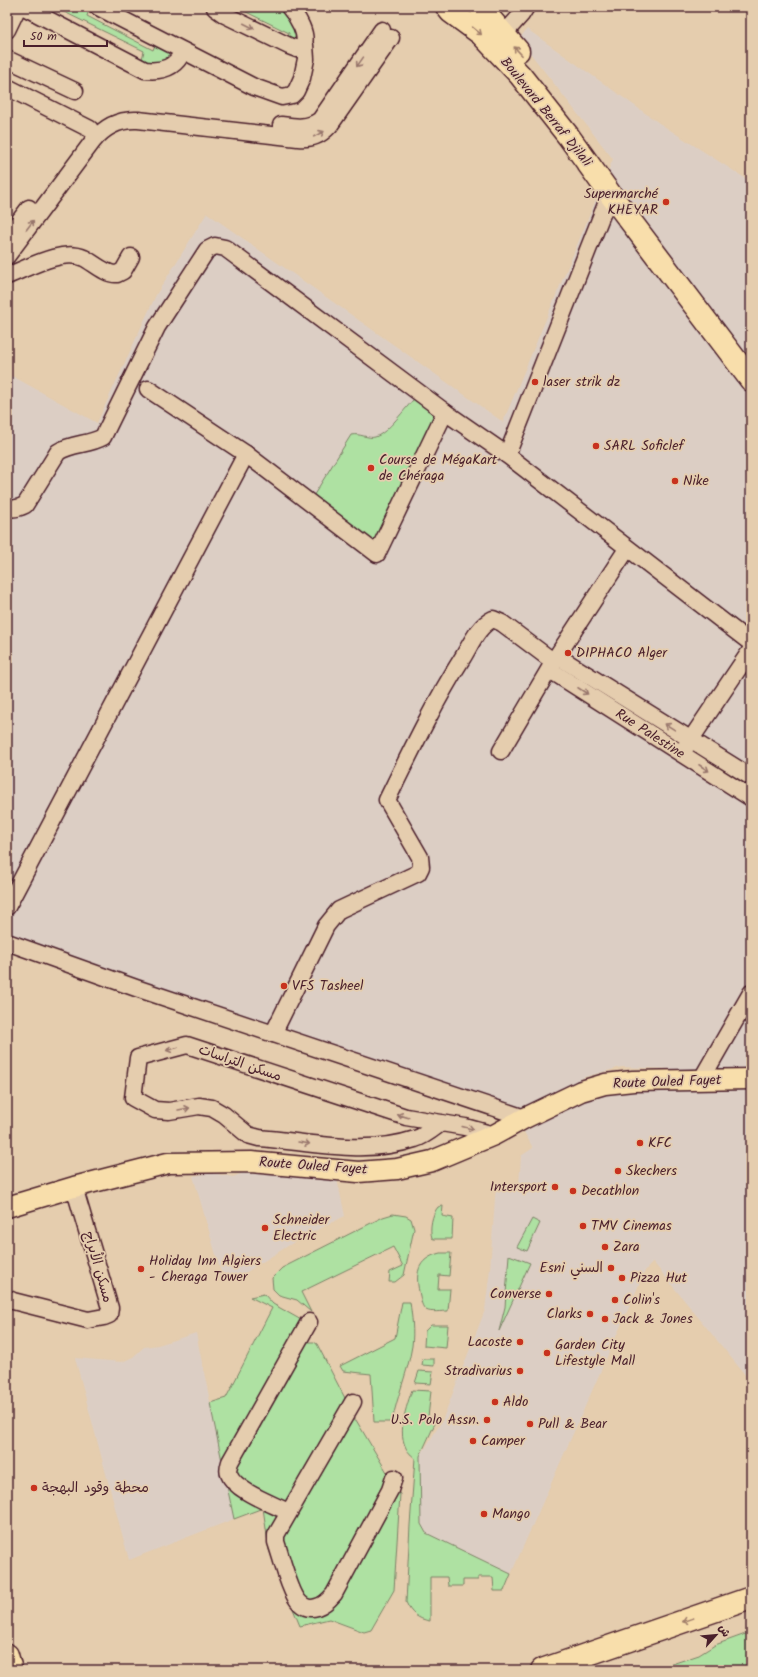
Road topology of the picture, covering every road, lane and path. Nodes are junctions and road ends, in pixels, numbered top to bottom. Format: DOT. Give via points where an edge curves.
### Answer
graph roads {
  1 [pos="18,7"];
  2 [pos="24,7"];
  3 [pos="98,7"];
  4 [pos="214,7"];
  5 [pos="289,7"];
  6 [pos="447,7"];
  7 [pos="480,7"];
  8 [pos="526,7"];
  9 [pos="7,30"];
  10 [pos="503,35"];
  11 [pos="305,44"];
  12 [pos="183,51"];
  13 [pos="7,59"];
  14 [pos="7,87"];
  15 [pos="75,91"];
  16 [pos="90,129"];
  17 [pos="610,194"];
  18 [pos="7,237"];
  19 [pos="7,256"];
  20 [pos="131,257"];
  21 [pos="7,276"];
  22 [pos="751,362"];
  23 [pos="751,380"];
  24 [pos="148,389"];
  25 [pos="445,412"];
  26 [pos="246,454"];
  27 [pos="507,455"];
  28 [pos="7,507"];
  29 [pos="627,549"];
  30 [pos="751,643"];
  31 [pos="751,650"];
  32 [pos="554,663"];
  33 [pos="691,740"];
  34 [pos="501,751"];
  35 [pos="681,754"];
  36 [pos="751,777"];
  37 [pos="751,798"];
  38 [pos="7,907"];
  39 [pos="7,942"];
  40 [pos="751,993"];
  41 [pos="273,1034"];
  42 [pos="751,1079"];
  43 [pos="701,1080"];
  44 [pos="525,1118"];
  45 [pos="441,1123"];
  46 [pos="494,1135"];
  47 [pos="74,1187"];
  48 [pos="7,1207"];
  49 [pos="7,1298"];
  50 [pos="309,1322"];
  51 [pos="353,1402"];
  52 [pos="394,1478"];
  53 [pos="288,1512"];
  54 [pos="751,1598"];
  55 [pos="751,1613"];
  56 [pos="7,1655"];
  57 [pos="11,1670"];
  58 [pos="542,1670"];
  59 [pos="586,1670"];
  1 -- 9 [label="street"];
  2 -- 12 [label="street" via="146,70 154,71 172,66"];
  3 -- 12 [label="street"];
  4 -- 11 [label="street, one-way" via="289,46 297,48"];
  5 -- 11 [label="street" via="299,23"];
  6 -- 17 [label="highway, Boulevard Berraf Djilali, one-way" via="484,38 520,75"];
  7 -- 10 [label="highway, Boulevard Berraf Djilali"];
  8 -- 10 [label="street"];
  22 -- 10 [label="highway, Boulevard Berraf Djilali, one-way" via="571,115"];
  11 -- 12 [label="street" via="306,59 302,78 296,91 287,97 254,87"];
  13 -- 15 [label="street"];
  14 -- 16 [label="street"];
  16 -- 18 [label="street"];
  19 -- 16 [label="street, one-way" via="93,141 109,126 123,120 138,120 307,139 316,137 330,126 387,34 324,114 313,124 298,127 131,110 113,114"];
  17 -- 23 [label="highway, Boulevard Berraf Djilali"];
  17 -- 27 [label="street"];
  20 -- 21 [label="street" via="123,271 117,274 82,257 65,255"];
  24 -- 26 [label="street"];
  25 -- 26 [label="street" via="377,554"];
  25 -- 27 [label="street"];
  25 -- 28 [label="street" via="225,248 215,246 207,250 157,327 103,437 65,447 58,452 25,505 10,509"];
  26 -- 38 [label="street"];
  27 -- 29 [label="street"];
  29 -- 30 [label="street"];
  29 -- 32 [label="street"];
  31 -- 33 [label="street"];
  33 -- 32 [label="street, Rue Palestine, one-way"];
  32 -- 34 [label="street"];
  32 -- 35 [label="street, Rue Palestine, one-way"];
  32 -- 41 [label="street" via="502,623 492,619 478,632 442,690 387,800 420,857 421,867 418,873 339,910 326,926"];
  33 -- 35 [label="street"];
  33 -- 36 [label="street, Rue Palestine"];
  35 -- 37 [label="street, Rue Palestine, one-way"];
  39 -- 41 [label="street"];
  40 -- 43 [label="street"];
  41 -- 44 [label="street"];
  42 -- 43 [label="main road, Route Ouled Fayet"];
  43 -- 44 [label="main road, Route Ouled Fayet" via="605,1084 581,1091"];
  44 -- 46 [label="main road, Route Ouled Fayet"];
  45 -- 45 [label="street, مسكن التراسات, one-way" via="406,1117 187,1045 138,1058 133,1098 155,1110 169,1112 198,1106 212,1108 248,1134 260,1138 335,1147 371,1147 415,1139"];
  45 -- 46 [label="street, مسكن التراسات, one-way"];
  46 -- 47 [label="main road, Route Ouled Fayet" via="432,1161 397,1169 358,1172 251,1162 168,1163"];
  47 -- 48 [label="main road, Route Ouled Fayet"];
  47 -- 49 [label="street, مسكن الأبراج" via="110,1308 109,1315 88,1320"];
  50 -- 53 [label="street" via="230,1462 228,1470 237,1486"];
  51 -- 53 [label="street"];
  52 -- 53 [label="street" via="334,1594 329,1601 319,1606 307,1608 298,1602 276,1542 276,1535"];
  54 -- 58 [label="highway, one-way"];
  55 -- 59 [label="highway"];
  56 -- 57 [label="highway"];
}
